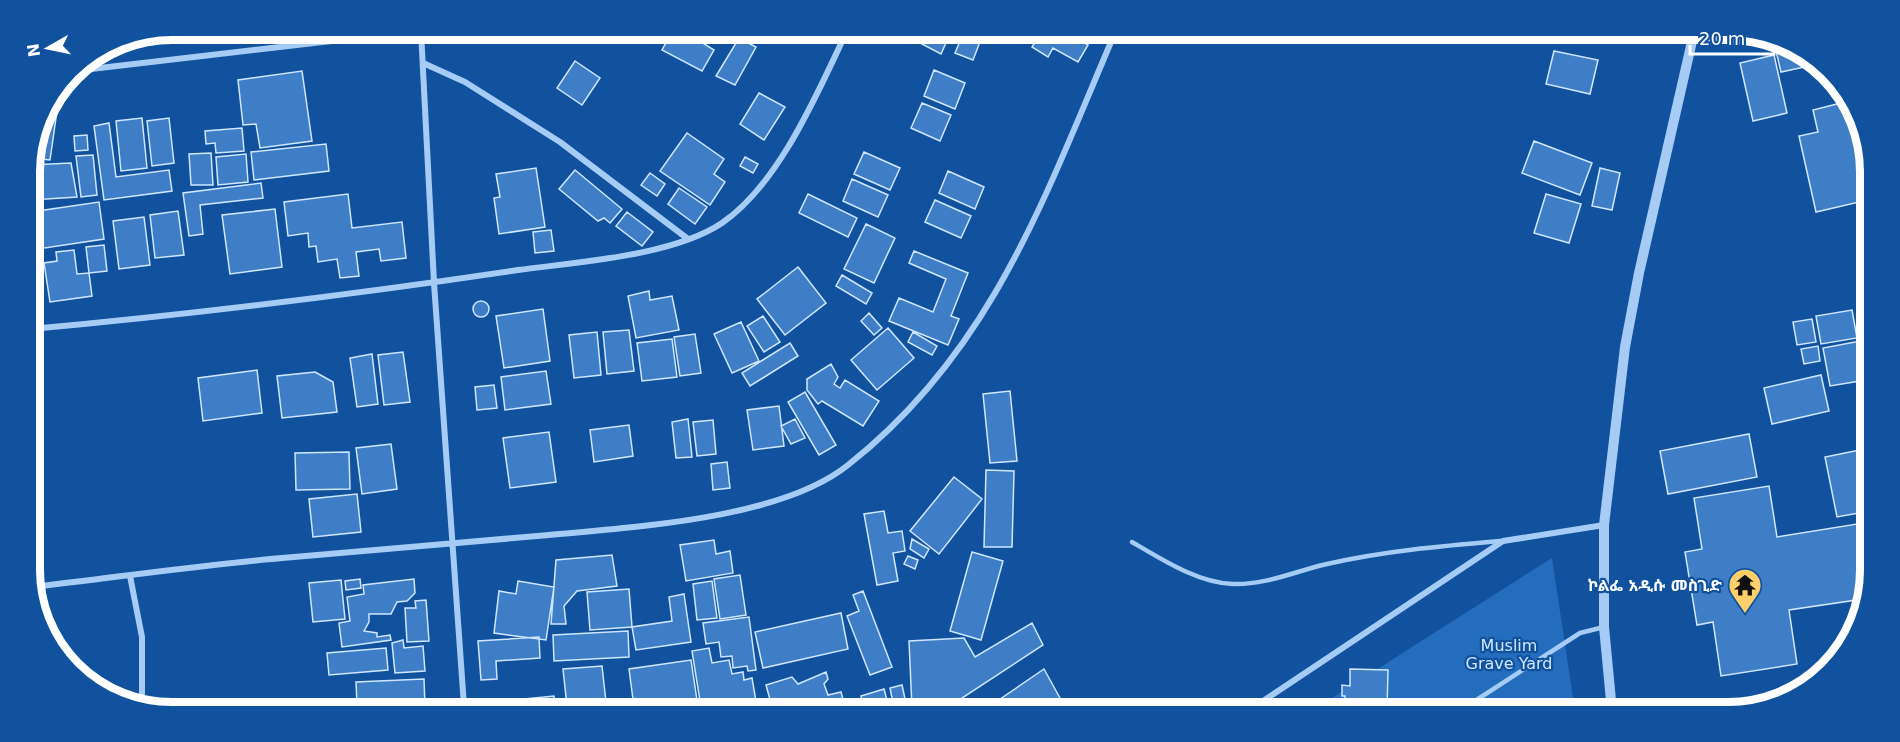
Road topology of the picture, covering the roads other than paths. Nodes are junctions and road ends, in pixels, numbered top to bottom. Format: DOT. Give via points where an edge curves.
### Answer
graph roads {
  1 [pos="341,40"];
  2 [pos="420,40"];
  3 [pos="843,40"];
  4 [pos="1111,40"];
  5 [pos="1692,40"];
  6 [pos="423,63"];
  7 [pos="91,69"];
  8 [pos="688,239"];
  9 [pos="434,283"];
  10 [pos="41,328"];
  11 [pos="1604,525"];
  12 [pos="1503,541"];
  13 [pos="1132,542"];
  14 [pos="452,544"];
  15 [pos="130,576"];
  16 [pos="42,586"];
  17 [pos="1604,627"];
  18 [pos="142,698"];
  19 [pos="1264,701"];
  20 [pos="1475,701"];
  21 [pos="1611,701"];
  22 [pos="464,702"];
  1 -- 7 [label="street"];
  2 -- 6 [label="street"];
  3 -- 8 [label="street" via="805,120 781,157 722,223"];
  4 -- 14 [label="street" via="1005,280 945,369 906,413 846,467 819,484 778,499 714,515"];
  5 -- 11 [label="street" via="1653,202 1625,347"];
  6 -- 8 [label="street" via="465,82 560,142"];
  6 -- 9 [label="street"];
  8 -- 9 [label="street" via="597,259"];
  9 -- 10 [label="street"];
  9 -- 14 [label="street"];
  11 -- 12 [label="street"];
  11 -- 17 [label="street"];
  12 -- 13 [label="lane" via="1411,549 1327,564 1269,580 1232,584 1199,577"];
  12 -- 19 [label="street"];
  14 -- 15 [label="street" via="289,557"];
  14 -- 22 [label="street"];
  15 -- 16 [label="street"];
  15 -- 18 [label="street" via="142,637"];
  17 -- 20 [label="lane" via="1580,633"];
  17 -- 21 [label="street"];
}
